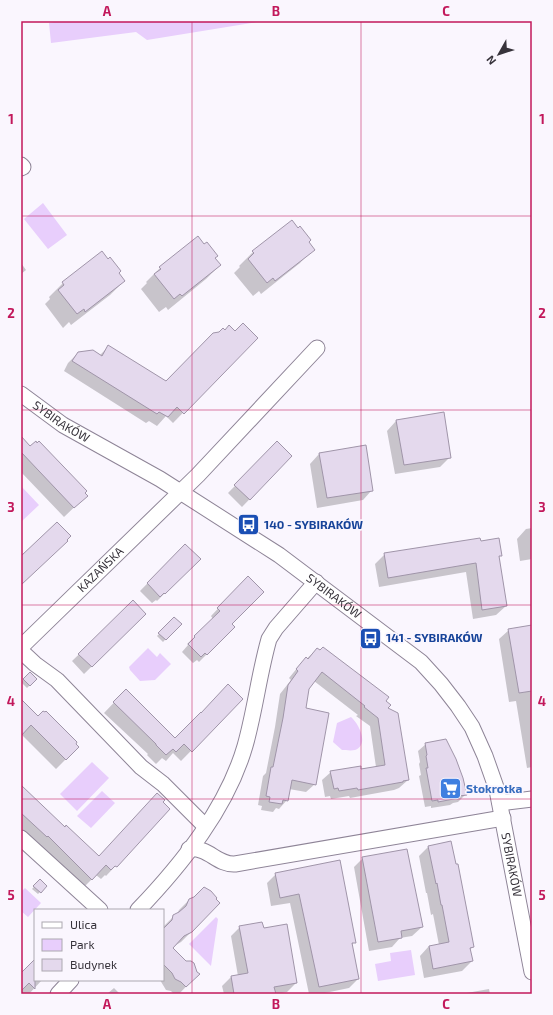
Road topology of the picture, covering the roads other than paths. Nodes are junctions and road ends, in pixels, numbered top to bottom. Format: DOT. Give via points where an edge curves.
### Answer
graph roads {
  1 [pos="21,165"];
  2 [pos="21,168"];
  3 [pos="317,348"];
  4 [pos="21,394"];
  5 [pos="180,492"];
  6 [pos="316,582"];
  7 [pos="21,647"];
  8 [pos="21,651"];
  9 [pos="532,799"];
  10 [pos="502,810"];
  11 [pos="202,830"];
  12 [pos="21,838"];
  13 [pos="189,849"];
  14 [pos="207,852"];
  15 [pos="99,909"];
  16 [pos="139,909"];
  17 [pos="532,972"];
  18 [pos="70,981"];
  19 [pos="58,994"];
  1 -- 2 [label="street"];
  3 -- 5 [label="street, KAZAŃSKA"];
  4 -- 5 [label="street, SYBIRAKÓW" via="63,425"];
  5 -- 6 [label="street, SYBIRAKÓW" via="279,555"];
  5 -- 7 [label="street, KAZAŃSKA"];
  6 -- 10 [label="street, SYBIRAKÓW" via="421,662 442,684 477,737"];
  6 -- 11 [label="street" via="269,639 244,747 227,790"];
  8 -- 11 [label="street" via="57,680 141,767 162,784"];
  9 -- 10 [label="street"];
  10 -- 14 [label="street" via="235,864 223,862"];
  10 -- 17 [label="street, SYBIRAKÓW"];
  11 -- 13 [label="street"];
  11 -- 14 [label="street" via="200,839"];
  12 -- 15 [label="street"];
  13 -- 14 [label="street"];
  13 -- 16 [label="street"];
  18 -- 19 [label="street"];
}
